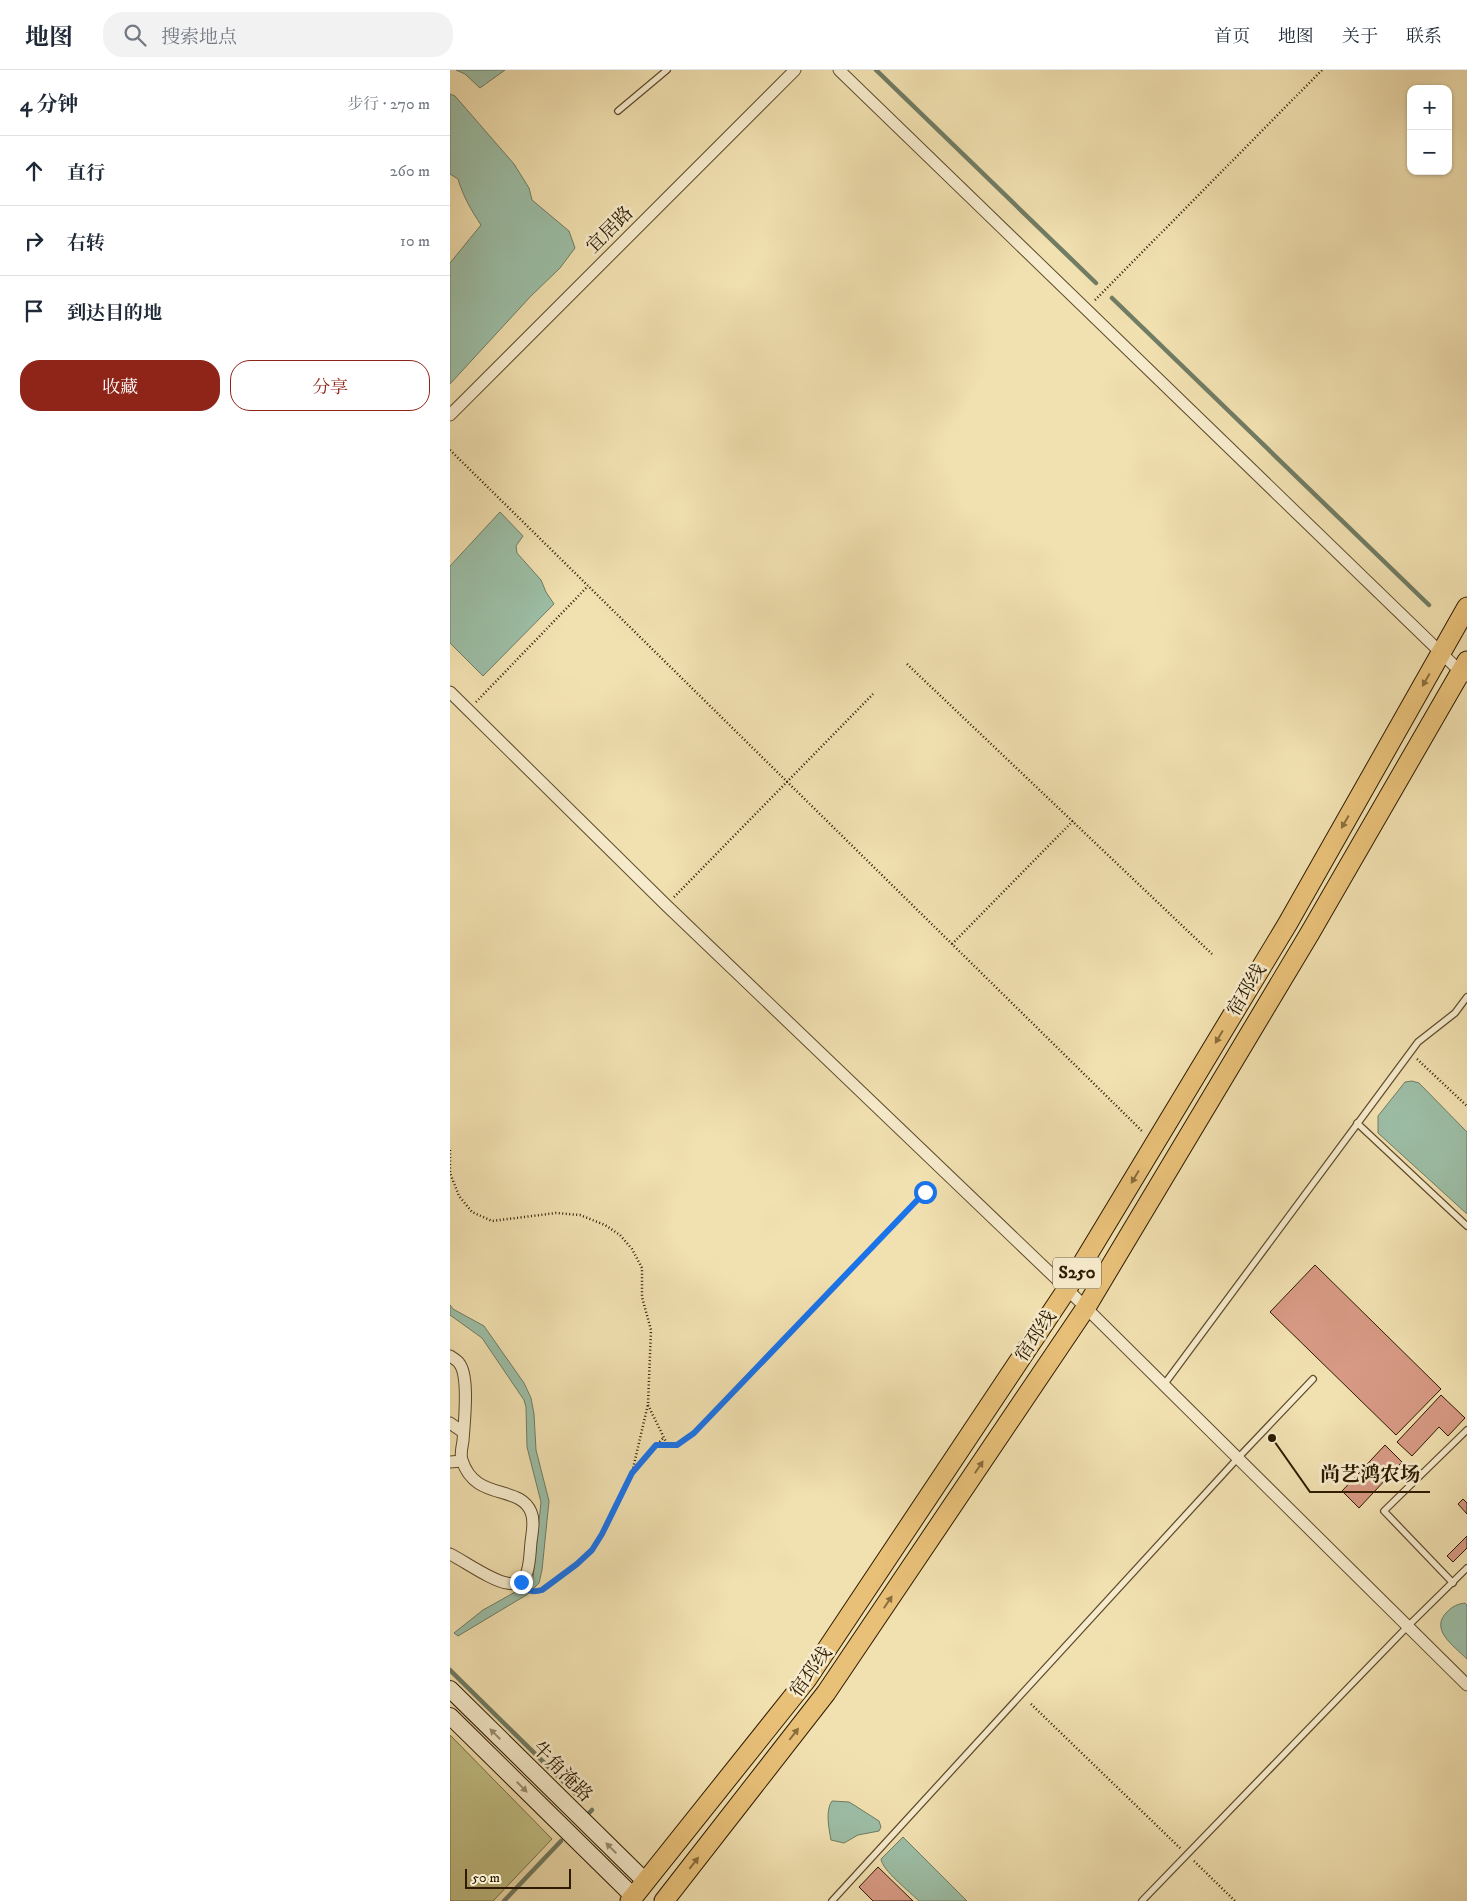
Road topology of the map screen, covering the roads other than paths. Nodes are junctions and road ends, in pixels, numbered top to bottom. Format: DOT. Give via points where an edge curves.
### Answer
graph roads {
  1 [pos="667,70"];
  2 [pos="795,70"];
  3 [pos="839,70"];
  4 [pos="618,111"];
  5 [pos="450,415"];
  6 [pos="1467,607"];
  7 [pos="1442,653"];
  8 [pos="1465,670"];
  9 [pos="450,692"];
  10 [pos="1467,997"];
  11 [pos="1358,1124"];
  12 [pos="1467,1226"];
  13 [pos="1067,1289"];
  14 [pos="1085,1309"];
  15 [pos="450,1356"];
  16 [pos="1313,1379"];
  17 [pos="1163,1386"];
  18 [pos="450,1423"];
  19 [pos="1467,1430"];
  20 [pos="463,1432"];
  21 [pos="1237,1459"];
  22 [pos="462,1461"];
  23 [pos="450,1462"];
  24 [pos="450,1554"];
  25 [pos="1467,1568"];
  26 [pos="1453,1583"];
  27 [pos="1407,1627"];
  28 [pos="1467,1685"];
  29 [pos="450,1689"];
  30 [pos="450,1716"];
  31 [pos="637,1895"];
  32 [pos="664,1901"];
  33 [pos="832,1901"];
  34 [pos="1142,1901"];
  1 -- 4 [label="lane"];
  2 -- 5 [label="street, 宜居路"];
  3 -- 7 [label="street"];
  6 -- 7 [label="main road, 宿邳线 / S250"];
  7 -- 8 [label="street"];
  7 -- 13 [label="main road, 宿邳线 / S250, one-way" via="1288,924"];
  8 -- 14 [label="main road, 宿邳线 / S250"];
  9 -- 13 [label="street" via="666,905"];
  10 -- 11 [label="lane" via="1455,1012 1418,1042"];
  11 -- 12 [label="lane"];
  11 -- 17 [label="lane"];
  13 -- 14 [label="street"];
  13 -- 31 [label="main road, 宿邳线 / S250" via="807,1679"];
  14 -- 17 [label="street"];
  32 -- 14 [label="main road, 宿邳线 / S250, one-way" via="826,1693"];
  15 -- 20 [label="street" via="460,1363 465,1377"];
  16 -- 21 [label="lane"];
  17 -- 21 [label="street"];
  18 -- 20 [label="street"];
  19 -- 26 [label="lane" via="1384,1511"];
  20 -- 22 [label="street"];
  21 -- 27 [label="street"];
  21 -- 33 [label="lane"];
  22 -- 23 [label="street"];
  22 -- 24 [label="street" via="473,1480 490,1490 519,1499 531,1512 533,1525 528,1569 521,1582 504,1583"];
  25 -- 26 [label="lane"];
  26 -- 27 [label="lane"];
  27 -- 28 [label="street"];
  27 -- 34 [label="lane"];
  31 -- 29 [label="street, 牛角淹路, one-way"];
  30 -- 31 [label="street, 牛角淹路, one-way"];
}
